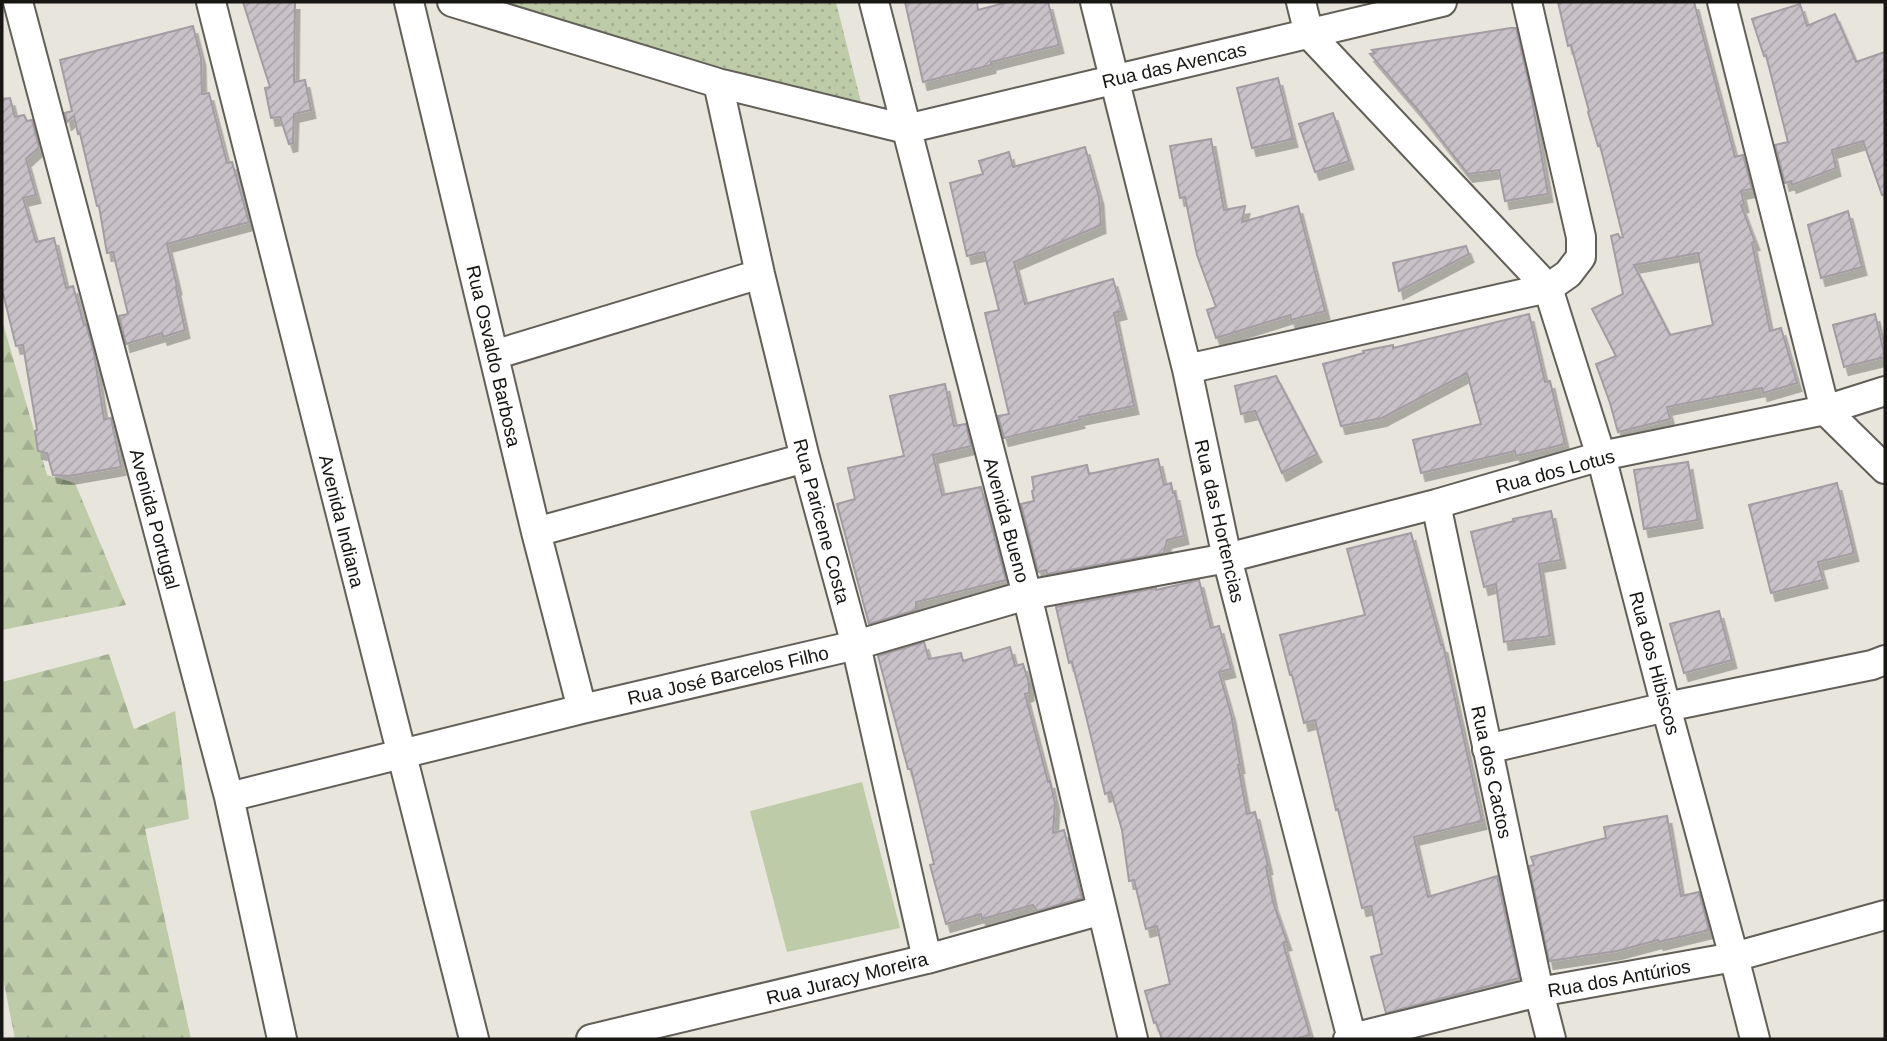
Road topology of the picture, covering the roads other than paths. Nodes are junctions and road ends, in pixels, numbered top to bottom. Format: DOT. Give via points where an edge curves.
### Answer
graph roads {
  1 [pos="18,2"];
  2 [pos="211,2"];
  3 [pos="409,2"];
  4 [pos="452,2"];
  5 [pos="874,2"];
  6 [pos="1095,2"];
  7 [pos="1301,2"];
  8 [pos="1442,2"];
  9 [pos="1527,2"];
  10 [pos="1722,2"];
  11 [pos="1309,34"];
  12 [pos="1113,79"];
  13 [pos="718,83"];
  14 [pos="906,129"];
  15 [pos="760,274"];
  16 [pos="1548,288"];
  17 [pos="494,355"];
  18 [pos="1187,369"];
  19 [pos="1885,391"];
  20 [pos="1825,410"];
  21 [pos="1601,456"];
  22 [pos="805,458"];
  23 [pos="1885,469"];
  24 [pos="1436,504"];
  25 [pos="536,532"];
  26 [pos="1227,558"];
  27 [pos="1027,595"];
  28 [pos="856,645"];
  29 [pos="1885,660"];
  30 [pos="1665,707"];
  31 [pos="582,709"];
  32 [pos="1488,749"];
  33 [pos="400,754"];
  34 [pos="229,797"];
  35 [pos="1101,910"];
  36 [pos="1885,915"];
  37 [pos="1734,957"];
  38 [pos="927,959"];
  39 [pos="1539,992"];
  40 [pos="282,1039"];
  41 [pos="474,1039"];
  42 [pos="591,1039"];
  43 [pos="1133,1039"];
  44 [pos="1350,1039"];
  45 [pos="1551,1039"];
  46 [pos="1755,1039"];
  1 -- 34 [label="street, Avenida Portugal"];
  2 -- 33 [label="street, Avenida Indiana"];
  3 -- 17 [label="street, Rua Osvaldo Barbosa"];
  4 -- 13 [label="street"];
  5 -- 14 [label="street, Avenida Bueno"];
  6 -- 12 [label="street, Rua das Hortencias"];
  7 -- 11 [label="street"];
  8 -- 11 [label="street, Rua das Avencas"];
  9 -- 16 [label="street" via="1581,237 1581,257"];
  10 -- 20 [label="street"];
  11 -- 12 [label="street, Rua das Avencas"];
  11 -- 16 [label="street"];
  12 -- 14 [label="street, Rua das Avencas"];
  12 -- 18 [label="street, Rua das Hortencias"];
  13 -- 14 [label="street"];
  13 -- 15 [label="street, Rua Paricene Costa"];
  14 -- 27 [label="street, Avenida Bueno"];
  15 -- 17 [label="street"];
  15 -- 22 [label="street, Rua Paricene Costa"];
  16 -- 18 [label="street"];
  16 -- 21 [label="street, Rua dos Hibiscos"];
  17 -- 25 [label="street, Rua Osvaldo Barbosa"];
  18 -- 26 [label="street, Rua das Hortencias"];
  19 -- 20 [label="street, Rua dos Lotus"];
  20 -- 21 [label="street, Rua dos Lotus"];
  20 -- 23 [label="street"];
  21 -- 24 [label="street, Rua dos Lotus"];
  21 -- 30 [label="street, Rua dos Hibiscos"];
  22 -- 25 [label="street"];
  22 -- 28 [label="street, Rua Paricene Costa"];
  24 -- 26 [label="street, Rua dos Lotus"];
  24 -- 32 [label="street, Rua dos Cactos"];
  25 -- 31 [label="street, Rua Osvaldo Barbosa"];
  26 -- 27 [label="street, Rua José Barcelos Filho"];
  26 -- 44 [label="street, Rua das Hortencias"];
  27 -- 28 [label="street, Rua José Barcelos Filho"];
  27 -- 35 [label="street, Avenida Bueno"];
  28 -- 31 [label="street, Rua José Barcelos Filho"];
  28 -- 38 [label="street, Rua Paricene Costa"];
  29 -- 30 [label="street"];
  30 -- 32 [label="street"];
  30 -- 37 [label="street, Rua dos Hibiscos"];
  31 -- 33 [label="street, Rua José Barcelos Filho"];
  32 -- 39 [label="street, Rua dos Cactos"];
  33 -- 34 [label="street, Rua José Barcelos Filho"];
  33 -- 41 [label="street, Avenida Indiana"];
  34 -- 40 [label="street, Avenida Portugal"];
  35 -- 38 [label="street, Rua Juracy Moreira"];
  35 -- 43 [label="street, Avenida Bueno"];
  36 -- 37 [label="street, Rua dos Antúrios"];
  37 -- 39 [label="street, Rua dos Antúrios"];
  37 -- 46 [label="street, Rua dos Hibiscos"];
  38 -- 42 [label="street, Rua Juracy Moreira"];
  39 -- 44 [label="street, Rua dos Antúrios"];
  39 -- 45 [label="street, Rua dos Cactos"];
}
